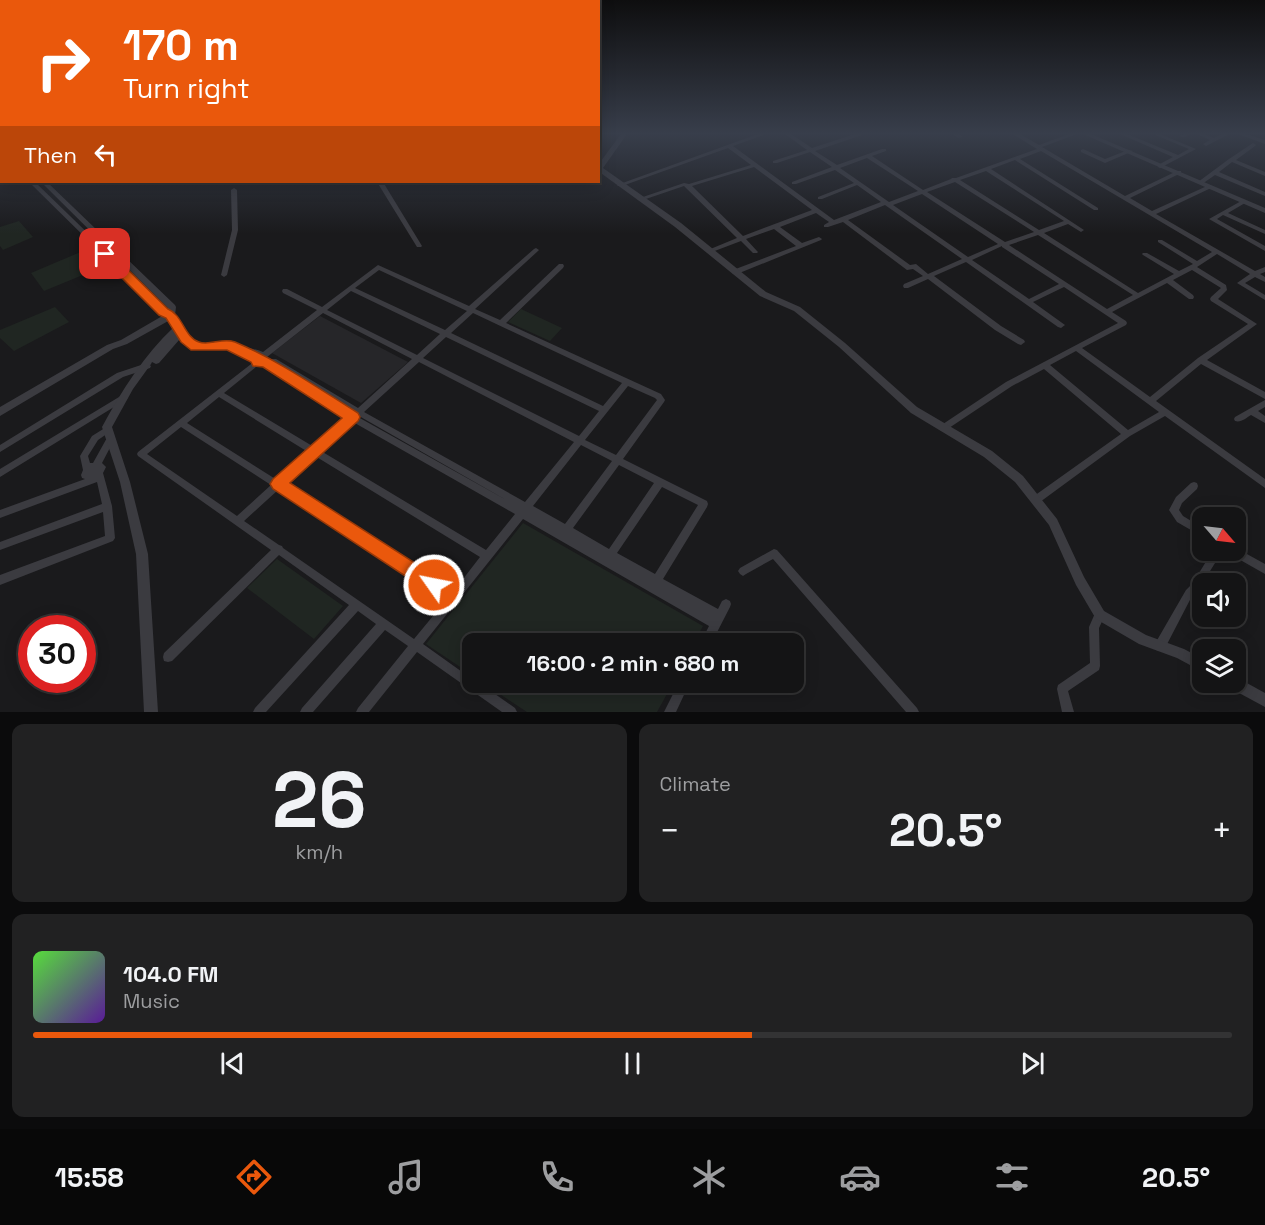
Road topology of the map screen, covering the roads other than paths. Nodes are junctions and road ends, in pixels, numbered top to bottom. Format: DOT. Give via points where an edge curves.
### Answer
graph roads {
  1 [pos="670,167"];
  2 [pos="748,167"];
  3 [pos="758,167"];
  4 [pos="885,167"];
  5 [pos="1030,167"];
  6 [pos="1073,167"];
  7 [pos="1166,167"];
  8 [pos="1221,167"];
  9 [pos="1249,167"];
  10 [pos="836,168"];
  11 [pos="986,168"];
  12 [pos="600,169"];
  13 [pos="1178,172"];
  14 [pos="1214,172"];
  15 [pos="1265,174"];
  16 [pos="954,179"];
  17 [pos="1200,182"];
  18 [pos="33,183"];
  19 [pos="45,183"];
  20 [pos="381,183"];
  21 [pos="794,183"];
  22 [pos="858,183"];
  23 [pos="620,185"];
  24 [pos="687,186"];
  25 [pos="1209,187"];
  26 [pos="234,190"];
  27 [pos="922,192"];
  28 [pos="1265,194"];
  29 [pos="820,198"];
  30 [pos="1125,198"];
  31 [pos="640,199"];
  32 [pos="1243,202"];
  33 [pos="887,203"];
  34 [pos="1096,209"];
  35 [pos="817,210"];
  36 [pos="1265,210"];
  37 [pos="1223,213"];
  38 [pos="1151,214"];
  39 [pos="843,219"];
  40 [pos="1068,222"];
  41 [pos="834,223"];
  42 [pos="775,226"];
  43 [pos="826,226"];
  44 [pos="1081,230"];
  45 [pos="1265,232"];
  46 [pos="1040,233"];
  47 [pos="92,235"];
  48 [pos="741,238"];
  49 [pos="819,239"];
  50 [pos="1160,241"];
  51 [pos="1003,244"];
  52 [pos="419,246"];
  53 [pos="801,246"];
  54 [pos="1265,249"];
  55 [pos="537,250"];
  56 [pos="710,251"];
  57 [pos="755,252"];
  58 [pos="1216,252"];
  59 [pos="1145,254"];
  60 [pos="966,258"];
  61 [pos="561,266"];
  62 [pos="1195,266"];
  63 [pos="1265,269"];
  64 [pos="735,272"];
  65 [pos="1179,274"];
  66 [pos="1255,274"];
  67 [pos="224,275"];
  68 [pos="928,276"];
  69 [pos="1168,280"];
  70 [pos="1265,280"];
  71 [pos="1065,284"];
  72 [pos="906,286"];
  73 [pos="350,288"];
  74 [pos="285,291"];
  75 [pos="1137,295"];
  76 [pos="1191,297"];
  77 [pos="1265,298"];
  78 [pos="1028,302"];
  79 [pos="322,310"];
  80 [pos="471,310"];
  81 [pos="1107,312"];
  82 [pos="171,315"];
  83 [pos="501,324"];
  84 [pos="1061,325"];
  85 [pos="181,330"];
  86 [pos="445,334"];
  87 [pos="124,342"];
  88 [pos="1021,342"];
  89 [pos="1077,348"];
  90 [pos="263,359"];
  91 [pos="418,359"];
  92 [pos="1201,360"];
  93 [pos="154,362"];
  94 [pos="1045,365"];
  95 [pos="143,368"];
  96 [pos="627,382"];
  97 [pos="220,394"];
  98 [pos="1265,396"];
  99 [pos="124,397"];
  100 [pos="1151,400"];
  101 [pos="1265,403"];
  102 [pos="604,410"];
  103 [pos="1251,411"];
  104 [pos="0,412"];
  105 [pos="1166,412"];
  106 [pos="355,415"];
  107 [pos="0,418"];
  108 [pos="1238,419"];
  109 [pos="1265,420"];
  110 [pos="181,423"];
  111 [pos="943,428"];
  112 [pos="110,433"];
  113 [pos="1127,434"];
  114 [pos="579,441"];
  115 [pos="0,449"];
  116 [pos="315,451"];
  117 [pos="617,460"];
  118 [pos="99,472"];
  119 [pos="0,473"];
  120 [pos="660,482"];
  121 [pos="278,484"];
  122 [pos="1265,484"];
  123 [pos="1194,486"];
  124 [pos="1037,499"];
  125 [pos="107,506"];
  126 [pos="524,510"];
  127 [pos="0,514"];
  128 [pos="238,520"];
  129 [pos="1192,526"];
  130 [pos="567,530"];
  131 [pos="0,546"];
  132 [pos="279,549"];
  133 [pos="611,554"];
  134 [pos="487,556"];
  135 [pos="1246,557"];
  136 [pos="1212,561"];
  137 [pos="1263,565"];
  138 [pos="743,571"];
  139 [pos="0,580"];
  140 [pos="657,580"];
  141 [pos="454,597"];
  142 [pos="357,604"];
  143 [pos="726,604"];
  144 [pos="1100,615"];
  145 [pos="718,620"];
  146 [pos="384,623"];
  147 [pos="711,633"];
  148 [pos="416,645"];
  149 [pos="1160,646"];
  150 [pos="168,657"];
  151 [pos="1192,661"];
  152 [pos="1246,689"];
  153 [pos="680,693"];
  154 [pos="1265,700"];
  155 [pos="364,711"];
  156 [pos="151,712"];
  157 [pos="259,712"];
  158 [pos="306,712"];
  159 [pos="511,712"];
  160 [pos="670,712"];
  161 [pos="913,712"];
  162 [pos="1068,712"];
  1 -- 23 [label="street"];
  2 -- 24 [label="street"];
  3 -- 35 [label="street"];
  4 -- 27 [label="street"];
  5 -- 34 [label="street"];
  6 -- 30 [label="street"];
  7 -- 13 [label="street"];
  8 -- 14 [label="street"];
  9 -- 15 [label="street"];
  10 -- 21 [label="street"];
  10 -- 22 [label="street"];
  11 -- 16 [label="street"];
  11 -- 40 [label="street"];
  12 -- 23 [label="street"];
  13 -- 17 [label="street"];
  13 -- 30 [label="street"];
  14 -- 17 [label="street"];
  14 -- 28 [label="street"];
  16 -- 27 [label="street"];
  16 -- 46 [label="street"];
  17 -- 25 [label="street"];
  17 -- 36 [label="street"];
  18 -- 47 [label="street"];
  19 -- 47 [label="street"];
  20 -- 52 [label="street"];
  22 -- 29 [label="street"];
  22 -- 33 [label="street"];
  23 -- 31 [label="street"];
  24 -- 31 [label="street"];
  24 -- 48 [label="street"];
  25 -- 32 [label="street"];
  25 -- 38 [label="street"];
  26 -- 67 [label="street" via="235,230"];
  27 -- 33 [label="street"];
  27 -- 51 [label="street"];
  30 -- 38 [label="street"];
  31 -- 56 [label="street"];
  32 -- 36 [label="street"];
  32 -- 37 [label="street"];
  33 -- 39 [label="street"];
  33 -- 60 [label="street"];
  35 -- 41 [label="street"];
  35 -- 42 [label="street"];
  37 -- 45 [label="street"];
  37 -- 54 [label="street" via="1212,219"];
  38 -- 58 [label="street"];
  39 -- 41 [label="street"];
  39 -- 68 [label="street" via="909,268 914,266"];
  40 -- 44 [label="street"];
  40 -- 46 [label="street"];
  41 -- 43 [label="street"];
  42 -- 48 [label="street"];
  42 -- 53 [label="street"];
  46 -- 51 [label="street"];
  46 -- 75 [label="street"];
  47 -- 82 [label="street"];
  48 -- 56 [label="street"];
  48 -- 57 [label="street"];
  49 -- 53 [label="street"];
  50 -- 62 [label="street"];
  51 -- 60 [label="street"];
  51 -- 71 [label="street"];
  53 -- 64 [label="street"];
  55 -- 80 [label="street"];
  56 -- 64 [label="street"];
  58 -- 62 [label="street"];
  58 -- 66 [label="street"];
  59 -- 65 [label="street"];
  60 -- 68 [label="street"];
  60 -- 78 [label="street"];
  61 -- 83 [label="street"];
  62 -- 65 [label="street"];
  62 -- 92 [label="street" via="1224,287 1213,299 1253,322"];
  63 -- 66 [label="street"];
  64 -- 111 [label="street" via="763,294 798,309 914,410"];
  65 -- 69 [label="street"];
  66 -- 70 [label="street"];
  66 -- 77 [label="street" via="1240,284"];
  68 -- 72 [label="street"];
  68 -- 88 [label="street"];
  69 -- 75 [label="street"];
  69 -- 76 [label="street"];
  71 -- 78 [label="street"];
  71 -- 81 [label="street"];
  73 -- 79 [label="street"];
  73 -- 80 [label="street" via="378,267"];
  73 -- 86 [label="street"];
  74 -- 79 [label="street"];
  75 -- 81 [label="street"];
  78 -- 84 [label="street"];
  79 -- 90 [label="street"];
  79 -- 91 [label="street"];
  80 -- 83 [label="street"];
  80 -- 86 [label="street"];
  81 -- 89 [label="street" via="1123,323"];
  82 -- 85 [label="street"];
  82 -- 87 [label="street"];
  83 -- 96 [label="street"];
  85 -- 90 [label="street" via="196,347 229,345"];
  85 -- 93 [label="street"];
  85 -- 95 [label="street" via="166,339"];
  86 -- 91 [label="street"];
  86 -- 102 [label="street"];
  87 -- 104 [label="street"];
  87 -- 107 [label="street"];
  89 -- 94 [label="street"];
  89 -- 100 [label="street"];
  90 -- 97 [label="street"];
  90 -- 106 [label="street"];
  91 -- 106 [label="street"];
  91 -- 114 [label="street"];
  92 -- 98 [label="street"];
  92 -- 100 [label="street"];
  93 -- 95 [label="street"];
  93 -- 112 [label="street"];
  94 -- 111 [label="street"];
  94 -- 113 [label="street"];
  95 -- 99 [label="street"];
  95 -- 115 [label="street" via="120,375"];
  96 -- 102 [label="street"];
  96 -- 117 [label="street" via="661,400"];
  97 -- 110 [label="street"];
  97 -- 116 [label="street"];
  99 -- 112 [label="street" via="107,427"];
  99 -- 119 [label="street"];
  100 -- 105 [label="street"];
  101 -- 103 [label="street"];
  102 -- 114 [label="street"];
  103 -- 108 [label="street"];
  103 -- 109 [label="street"];
  105 -- 113 [label="street"];
  105 -- 122 [label="street"];
  106 -- 116 [label="street"];
  106 -- 126 [label="street"];
  110 -- 121 [label="street"];
  110 -- 128 [label="street" via="141,454"];
  111 -- 124 [label="street" via="988,454"];
  112 -- 118 [label="street"];
  112 -- 118 [label="street" via="95,438 84,456 87,476"];
  112 -- 156 [label="street" via="142,554"];
  113 -- 124 [label="street"];
  114 -- 117 [label="street"];
  114 -- 126 [label="street"];
  116 -- 121 [label="street"];
  116 -- 134 [label="street"];
  117 -- 120 [label="street"];
  117 -- 130 [label="street"];
  118 -- 125 [label="street"];
  118 -- 127 [label="street"];
  120 -- 133 [label="street"];
  120 -- 140 [label="street" via="704,504"];
  121 -- 128 [label="street"];
  121 -- 141 [label="street"];
  123 -- 129 [label="street" via="1174,510"];
  124 -- 144 [label="street" via="1053,522"];
  125 -- 131 [label="street"];
  125 -- 139 [label="street" via="110,538"];
  126 -- 130 [label="street"];
  126 -- 134 [label="street"];
  126 -- 145 [label="street"];
  128 -- 132 [label="street"];
  130 -- 133 [label="street"];
  132 -- 142 [label="street"];
  132 -- 150 [label="street"];
  133 -- 140 [label="street"];
  134 -- 141 [label="street"];
  135 -- 137 [label="street"];
  136 -- 149 [label="street"];
  138 -- 161 [label="street" via="774,553"];
  140 -- 145 [label="street"];
  141 -- 148 [label="street"];
  142 -- 146 [label="street"];
  142 -- 157 [label="street"];
  143 -- 145 [label="street"];
  144 -- 149 [label="street"];
  144 -- 162 [label="street" via="1094,627 1095,666 1062,689"];
  145 -- 147 [label="street"];
  146 -- 148 [label="street"];
  146 -- 158 [label="street"];
  148 -- 155 [label="street"];
  148 -- 159 [label="street"];
  149 -- 151 [label="street"];
  152 -- 154 [label="street"];
  153 -- 160 [label="street"];
}
